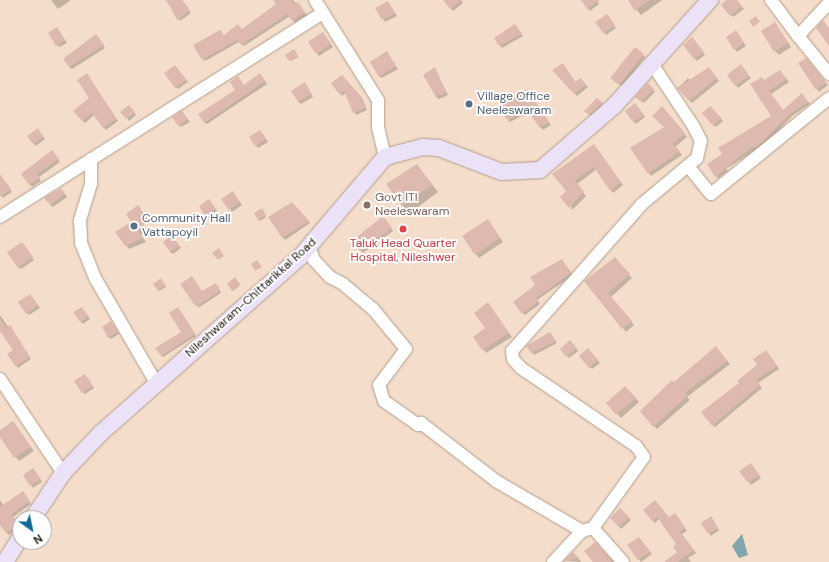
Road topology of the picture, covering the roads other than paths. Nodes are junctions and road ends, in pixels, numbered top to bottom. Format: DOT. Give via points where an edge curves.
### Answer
graph roads {
  1 [pos="315,0"];
  2 [pos="710,0"];
  3 [pos="771,0"];
  4 [pos="829,3"];
  5 [pos="323,13"];
  6 [pos="798,36"];
  7 [pos="652,64"];
  8 [pos="829,74"];
  9 [pos="829,98"];
  10 [pos="385,157"];
  11 [pos="91,159"];
  12 [pos="688,166"];
  13 [pos="0,217"];
  14 [pos="309,247"];
  15 [pos="0,379"];
  16 [pos="155,382"];
  17 [pos="63,473"];
  18 [pos="38,510"];
  19 [pos="588,530"];
  20 [pos="12,550"];
  21 [pos="5,562"];
  22 [pos="553,562"];
  23 [pos="623,562"];
  1 -- 5 [label="street"];
  2 -- 7 [label="main road"];
  3 -- 6 [label="street"];
  4 -- 6 [label="street"];
  5 -- 10 [label="street" via="378,100 378,127"];
  5 -- 11 [label="street"];
  6 -- 8 [label="street"];
  7 -- 10 [label="main road" via="575,143 532,173 502,172 439,148 422,146"];
  7 -- 12 [label="street" via="701,141 697,158"];
  9 -- 12 [label="street" via="711,194"];
  10 -- 14 [label="main road, Nileshwaram-Chittarikkal Road"];
  11 -- 13 [label="street"];
  11 -- 16 [label="street" via="91,184 80,221 81,243 95,278"];
  12 -- 19 [label="street" via="642,204 512,351 513,359 521,368 642,451 644,457"];
  14 -- 16 [label="main road, Nileshwaram-Chittarikkal Road"];
  14 -- 19 [label="street" via="314,260 330,277 343,284 373,309 406,349 379,385 384,401 418,425 421,423 496,481"];
  15 -- 17 [label="street"];
  16 -- 17 [label="main road, Nileshwaram-Chittarikkal Road"];
  17 -- 18 [label="main road, Nileshwaram-Chittarikkal Road"];
  19 -- 22 [label="street"];
  19 -- 23 [label="street"];
  20 -- 21 [label="main road"];
}
